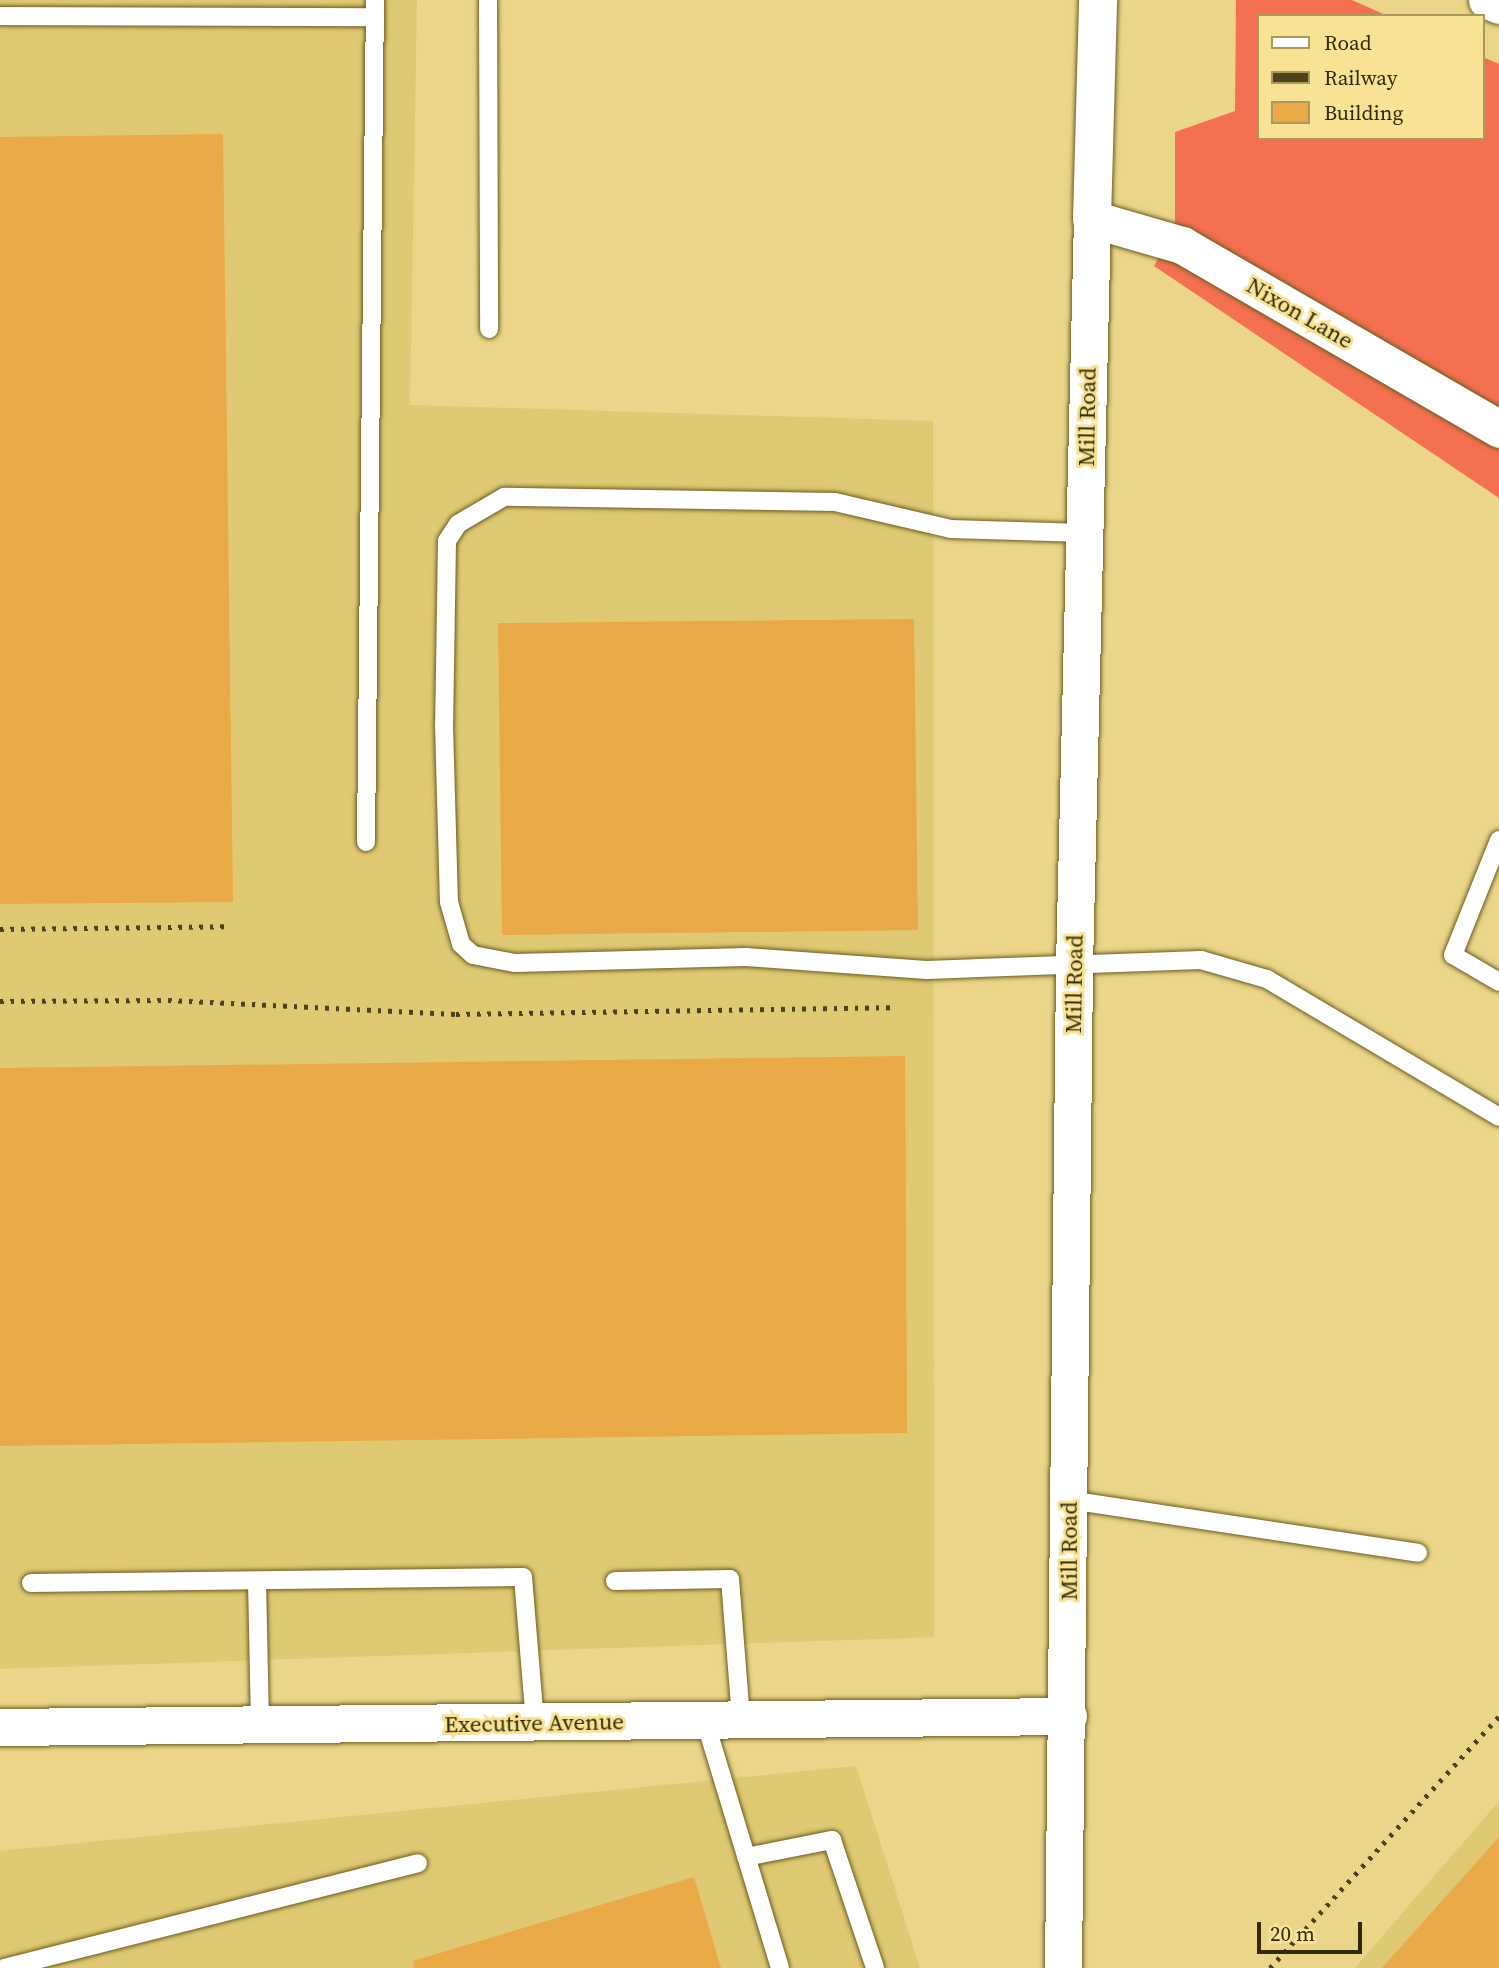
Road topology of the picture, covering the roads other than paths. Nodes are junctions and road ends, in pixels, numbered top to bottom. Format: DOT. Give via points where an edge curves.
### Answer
graph roads {
  1 [pos="488,0"];
  2 [pos="1098,0"];
  3 [pos="1487,0"];
  4 [pos="1499,5"];
  5 [pos="375,9"];
  6 [pos="0,16"];
  7 [pos="1092,219"];
  8 [pos="489,329"];
  9 [pos="1499,429"];
  10 [pos="1084,533"];
  11 [pos="1499,840"];
  12 [pos="366,842"];
  13 [pos="1074,965"];
  14 [pos="1499,982"];
  15 [pos="1499,1117"];
  16 [pos="1069,1500"];
  17 [pos="1418,1553"];
  18 [pos="257,1581"];
  19 [pos="615,1581"];
  20 [pos="31,1583"];
  21 [pos="1068,1716"];
  22 [pos="741,1720"];
  23 [pos="705,1721"];
  24 [pos="535,1723"];
  25 [pos="0,1727"];
  26 [pos="260,1727"];
  27 [pos="746,1857"];
  28 [pos="418,1863"];
  29 [pos="4,1968"];
  30 [pos="780,1968"];
  31 [pos="875,1968"];
  32 [pos="1063,1968"];
  1 -- 8 [label="lane"];
  2 -- 7 [label="street, Mill Road"];
  3 -- 4 [label="street"];
  5 -- 6 [label="lane"];
  5 -- 12 [label="lane"];
  7 -- 9 [label="street, Nixon Lane" via="1182,245"];
  7 -- 10 [label="street, Mill Road"];
  10 -- 13 [label="street, Mill Road"];
  10 -- 13 [label="lane" via="951,529 835,502 504,497 458,524 447,541 449,902 453,925 473,956 515,962 747,957 927,970"];
  11 -- 14 [label="lane" via="1453,954"];
  13 -- 15 [label="lane" via="1201,960 1237,967"];
  13 -- 16 [label="street, Mill Road"];
  16 -- 17 [label="lane"];
  16 -- 21 [label="street, Mill Road"];
  18 -- 20 [label="lane"];
  18 -- 24 [label="lane" via="523,1577"];
  18 -- 26 [label="lane"];
  19 -- 22 [label="lane" via="730,1578"];
  21 -- 22 [label="street, Executive Avenue"];
  21 -- 32 [label="street, Mill Road"];
  22 -- 23 [label="street, Executive Avenue"];
  23 -- 24 [label="street, Executive Avenue"];
  23 -- 27 [label="lane"];
  24 -- 26 [label="street, Executive Avenue"];
  25 -- 26 [label="street, Executive Avenue"];
  27 -- 30 [label="lane"];
  27 -- 31 [label="lane" via="831,1840"];
  28 -- 29 [label="lane"];
}
